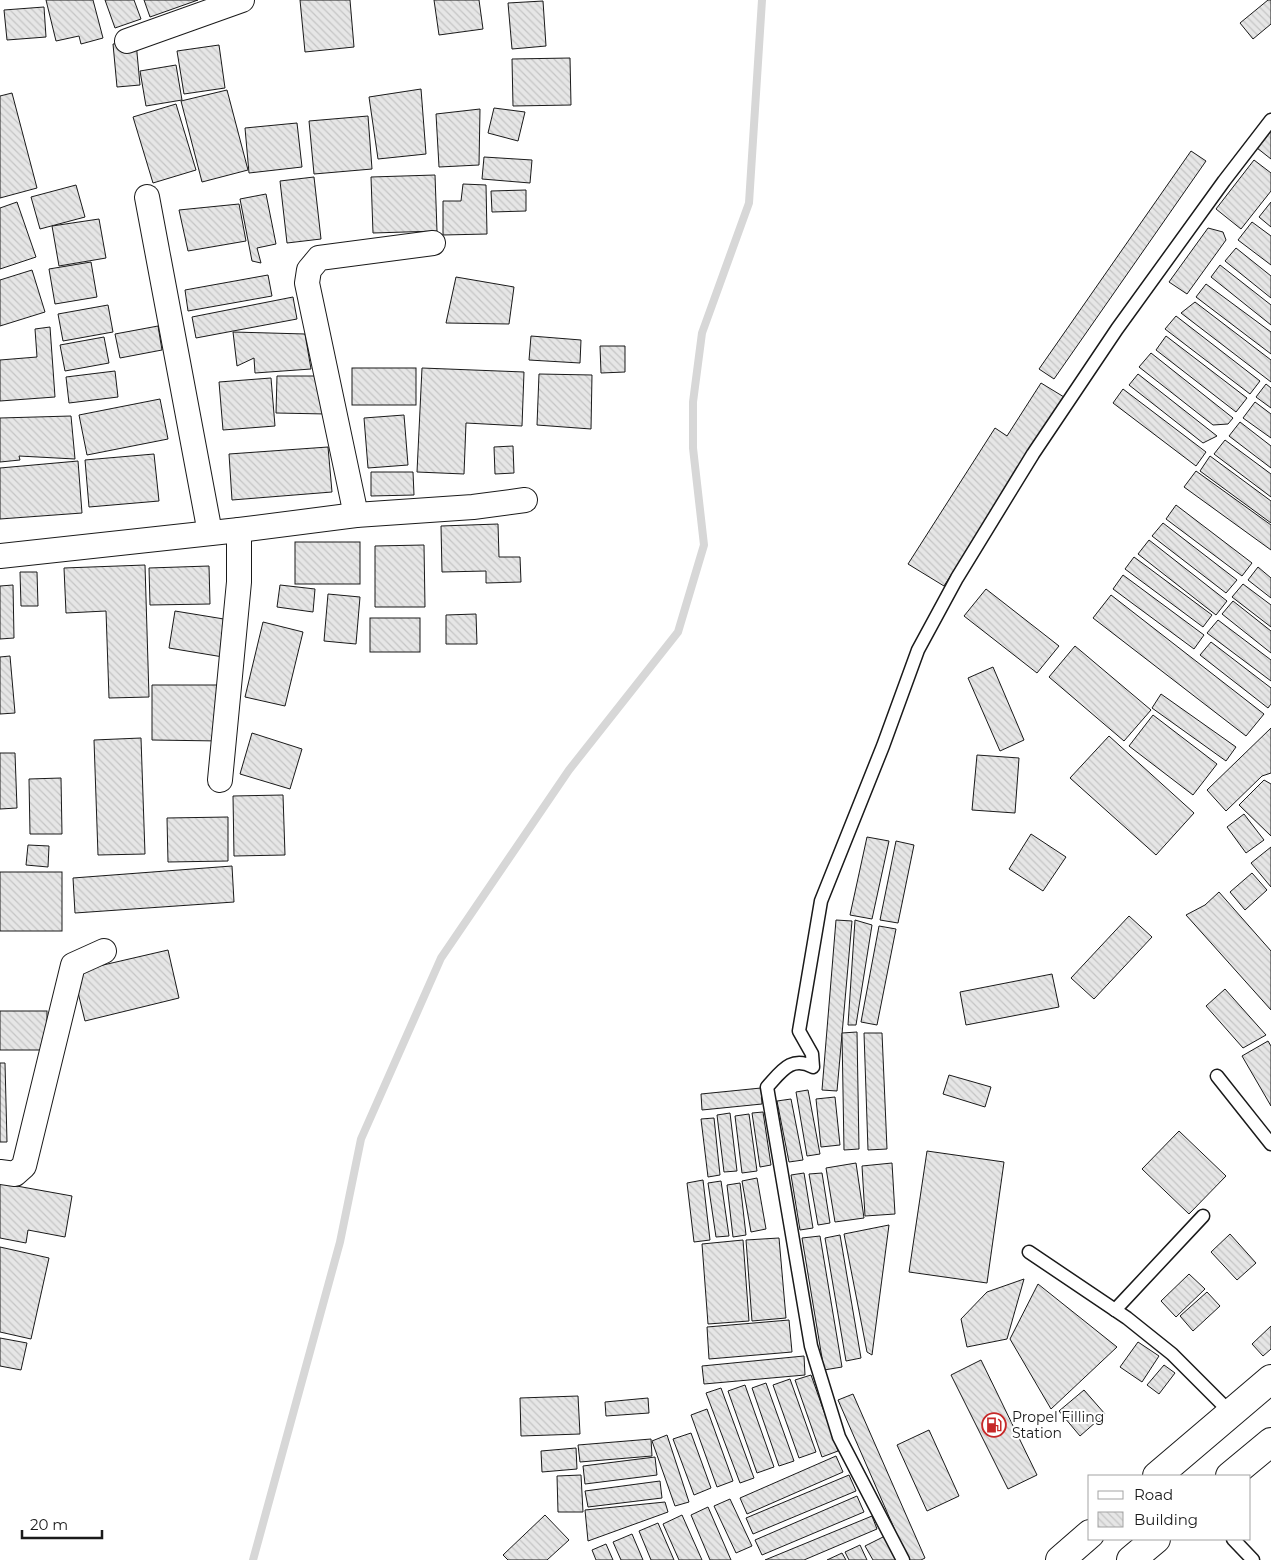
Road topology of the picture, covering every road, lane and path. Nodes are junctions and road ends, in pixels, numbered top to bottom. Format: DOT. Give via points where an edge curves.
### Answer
graph roads {
  1 [pos="242,0"];
  2 [pos="128,41"];
  3 [pos="1271,120"];
  4 [pos="147,197"];
  5 [pos="433,243"];
  6 [pos="525,500"];
  7 [pos="356,515"];
  8 [pos="239,530"];
  9 [pos="210,533"];
  10 [pos="0,556"];
  11 [pos="220,780"];
  12 [pos="104,951"];
  13 [pos="1217,1076"];
  14 [pos="1271,1144"];
  15 [pos="0,1172"];
  16 [pos="1204,1216"];
  17 [pos="1029,1252"];
  18 [pos="1115,1310"];
  19 [pos="1271,1379"];
  20 [pos="1231,1413"];
  21 [pos="1271,1442"];
  22 [pos="1159,1475"];
  23 [pos="1231,1475"];
  24 [pos="1088,1536"];
  25 [pos="1155,1540"];
  26 [pos="1234,1540"];
  27 [pos="903,1560"];
  28 [pos="1060,1560"];
  29 [pos="1131,1560"];
  30 [pos="1253,1560"];
  1 -- 2 [label="street"];
  3 -- 27 [label="lane" via="1123,321 1038,446 957,578 918,650 821,901 799,1031 812,1054 813,1068 796,1062 787,1066 767,1087 811,1346 838,1437"];
  4 -- 9 [label="street"];
  5 -- 7 [label="street" via="319,258 309,270 307,282"];
  6 -- 7 [label="street"];
  7 -- 8 [label="street"];
  8 -- 9 [label="street"];
  8 -- 11 [label="street" via="238,582"];
  9 -- 10 [label="street"];
  12 -- 15 [label="street" via="73,965 24,1166 15,1174"];
  13 -- 14 [label="lane"];
  16 -- 18 [label="lane"];
  17 -- 18 [label="lane"];
  18 -- 20 [label="lane" via="1172,1354"];
  19 -- 20 [label="highway"];
  20 -- 22 [label="highway"];
  21 -- 23 [label="highway"];
  24 -- 28 [label="highway"];
  25 -- 29 [label="highway"];
  26 -- 30 [label="lane"];
}
